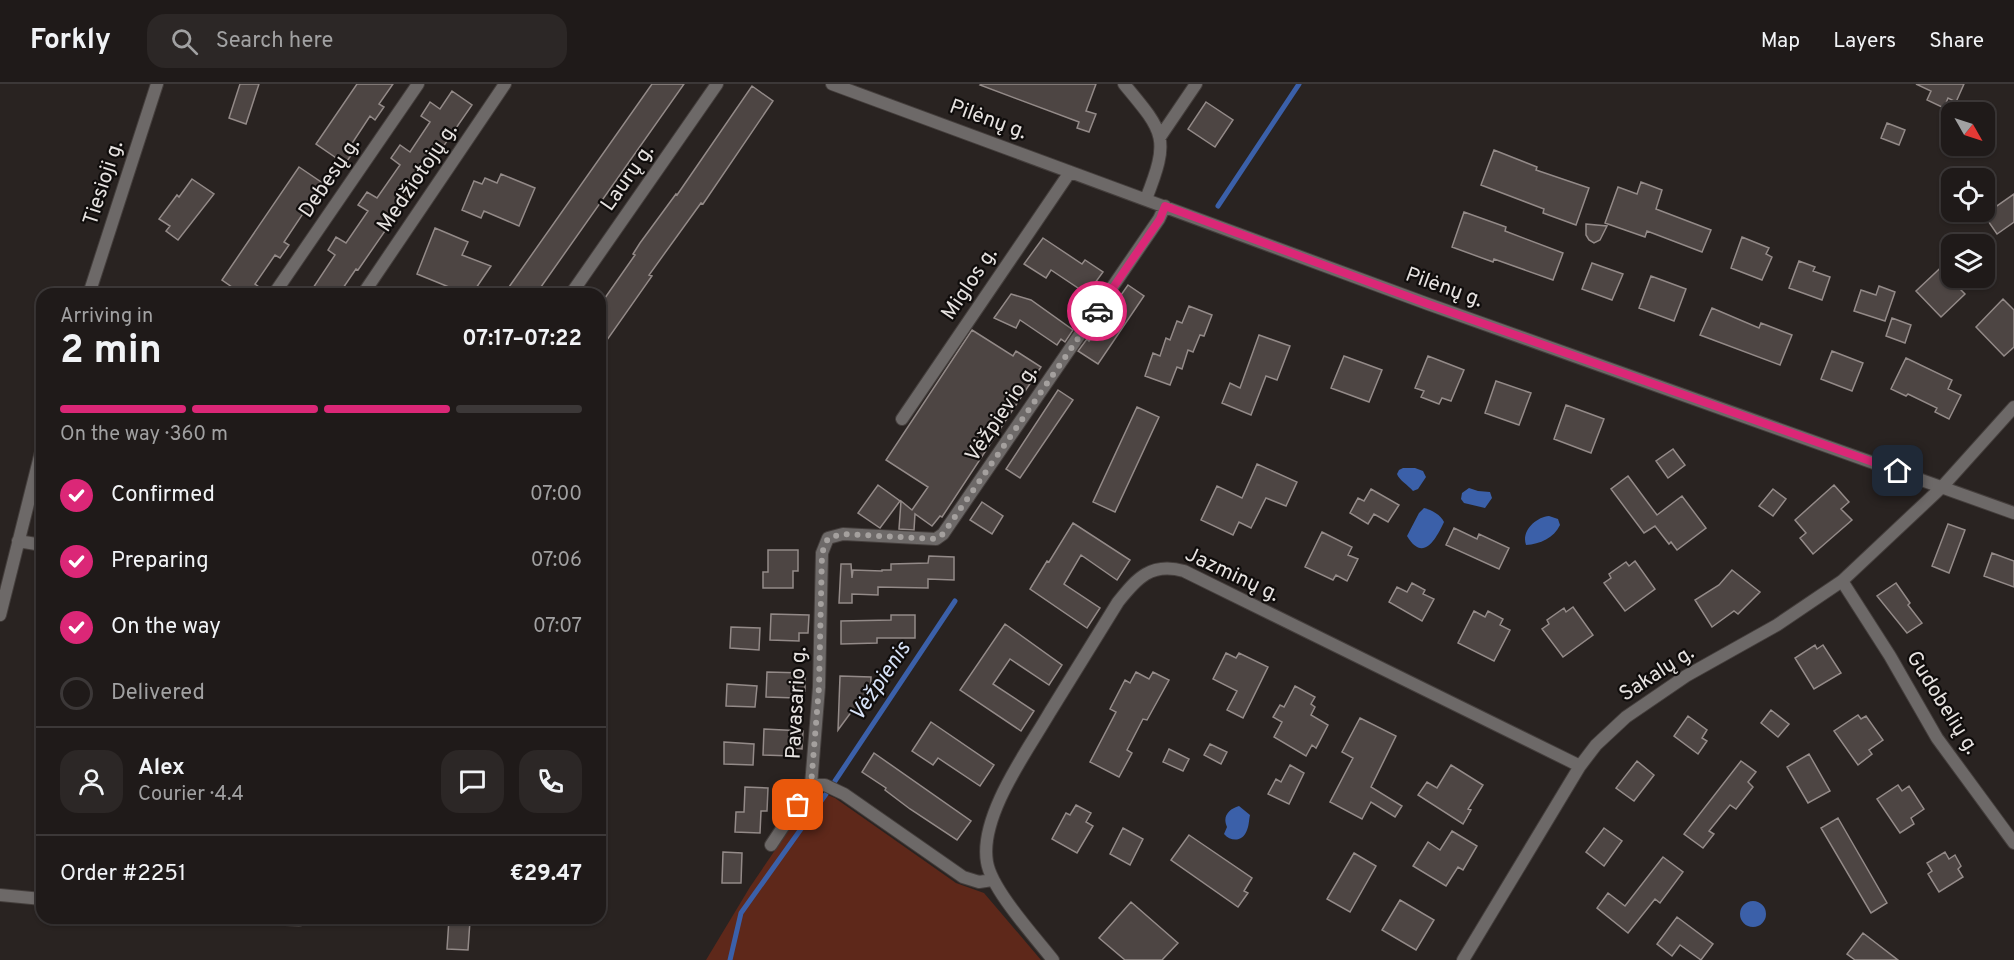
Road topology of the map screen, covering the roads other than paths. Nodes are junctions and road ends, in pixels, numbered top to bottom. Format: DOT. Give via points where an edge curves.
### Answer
graph roads {
  1 [pos="157,84"];
  2 [pos="418,84"];
  3 [pos="505,84"];
  4 [pos="717,84"];
  5 [pos="832,84"];
  6 [pos="1124,84"];
  7 [pos="1196,84"];
  8 [pos="1160,137"];
  9 [pos="1070,172"];
  10 [pos="1146,199"];
  11 [pos="1165,206"];
  12 [pos="91,288"];
  13 [pos="278,288"];
  14 [pos="367,288"];
  15 [pos="575,288"];
  16 [pos="2014,407"];
  17 [pos="902,419"];
  18 [pos="36,471"];
  19 [pos="1942,487"];
  20 [pos="2014,513"];
  21 [pos="18,541"];
  22 [pos="36,545"];
  23 [pos="822,553"];
  24 [pos="1842,581"];
  25 [pos="0,615"];
  26 [pos="1580,766"];
  27 [pos="811,785"];
  28 [pos="2014,843"];
  29 [pos="771,844"];
  30 [pos="992,880"];
  31 [pos="0,895"];
  32 [pos="36,898"];
  33 [pos="1053,960"];
  34 [pos="1463,960"];
  1 -- 12 [label="street, Tiesioji g."];
  2 -- 13 [label="street, Debesų g."];
  3 -- 14 [label="street, Medžiotojų g."];
  4 -- 15 [label="street, Laurų g."];
  5 -- 9 [label="street, Pilėnų g."];
  6 -- 8 [label="street" via="1152,118"];
  7 -- 8 [label="street"];
  8 -- 10 [label="street" via="1158,169"];
  9 -- 10 [label="street, Pilėnų g."];
  9 -- 17 [label="street, Miglos g."];
  10 -- 11 [label="street, Pilėnų g."];
  11 -- 19 [label="street, Pilėnų g."];
  11 -- 23 [label="street, Vėžpievio g." via="1160,219 943,534 936,539 843,534 828,538"];
  16 -- 19 [label="street"];
  18 -- 21 [label="street"];
  19 -- 20 [label="street, Pilėnų g."];
  19 -- 24 [label="street, Sakalų g."];
  21 -- 22 [label="street"];
  21 -- 25 [label="street"];
  23 -- 27 [label="street, Pavasario g." via="819,687"];
  24 -- 26 [label="street, Sakalų g." via="1626,717"];
  24 -- 28 [label="street, Gudobelių g." via="1937,738"];
  26 -- 30 [label="street, Jazminų g." via="1184,571 1160,568 1132,584 1118,602 1003,793 986,843"];
  26 -- 34 [label="street, Sakalų g."];
  27 -- 29 [label="street, Pavasario g."];
  27 -- 30 [label="street" via="825,785 844,794 963,877 979,882"];
  30 -- 33 [label="street, Jazminų g."];
  31 -- 32 [label="street"];
}
